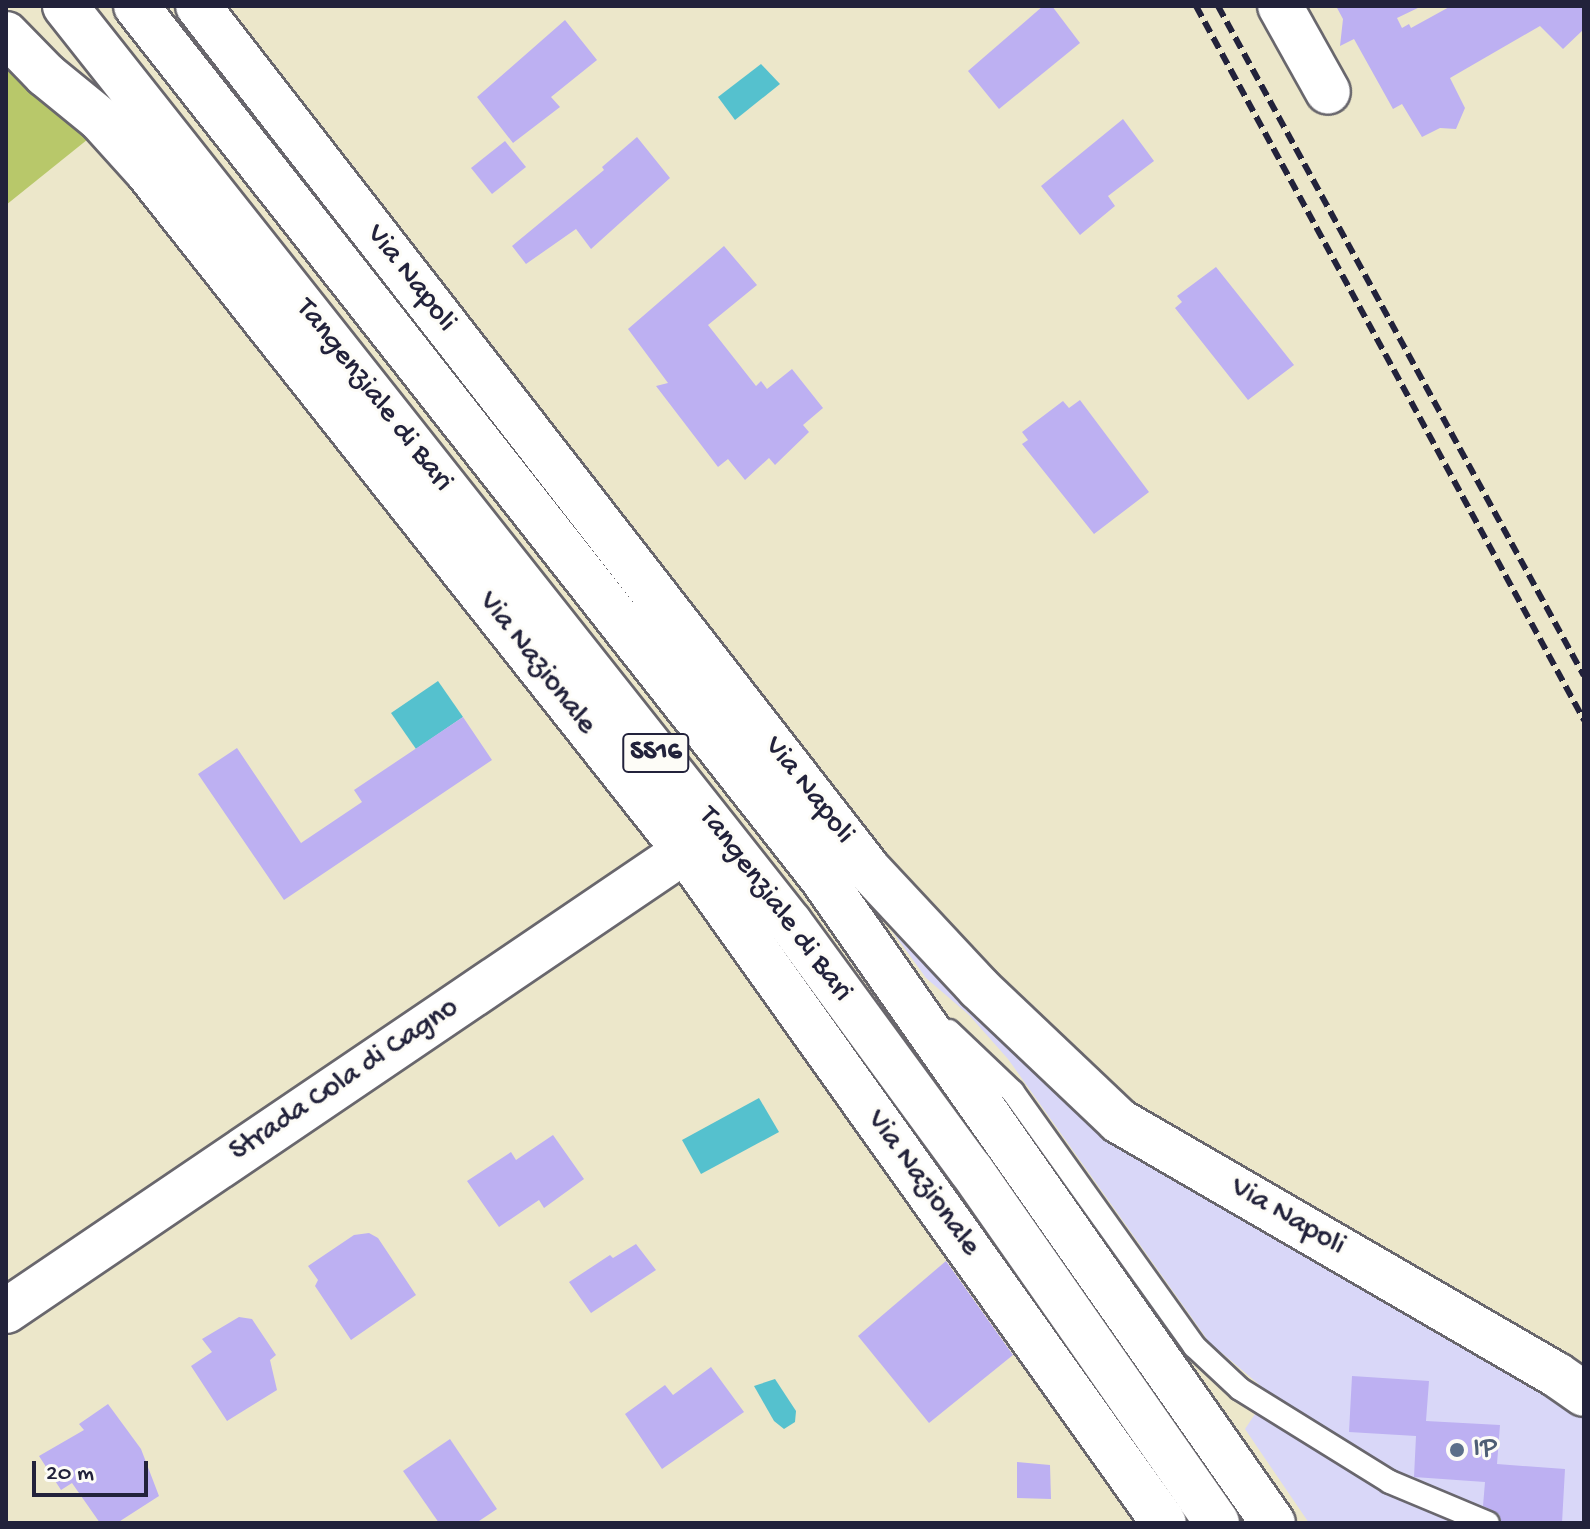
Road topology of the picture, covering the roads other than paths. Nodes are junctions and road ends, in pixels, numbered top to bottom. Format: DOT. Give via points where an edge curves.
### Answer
graph roads {
  1 [pos="65,6"];
  2 [pos="136,6"];
  3 [pos="198,6"];
  4 [pos="1280,6"];
  5 [pos="6,34"];
  6 [pos="1328,92"];
  7 [pos="685,851"];
  8 [pos="898,982"];
  9 [pos="6,1311"];
  10 [pos="1584,1394"];
  11 [pos="1164,1523"];
  12 [pos="1217,1523"];
  13 [pos="1273,1523"];
  14 [pos="1488,1523"];
  1 -- 12 [label="main road, Tangenziale di Bari / SS16" via="790,923 971,1170"];
  2 -- 8 [label="main road, Tangenziale di Bari / SS16" via="822,878"];
  3 -- 10 [label="main road, Via Napoli" via="869,870 979,988 1119,1121"];
  4 -- 6 [label="main road"];
  5 -- 7 [label="main road, Via Nazionale" via="100,119 147,171"];
  7 -- 9 [label="main road, Strada Cola di Cagno"];
  7 -- 11 [label="main road, Via Nazionale"];
  8 -- 13 [label="main road, Tangenziale di Bari / SS16"];
  8 -- 14 [label="lane" via="1013,1092 1194,1346 1240,1389 1390,1482"];
}
